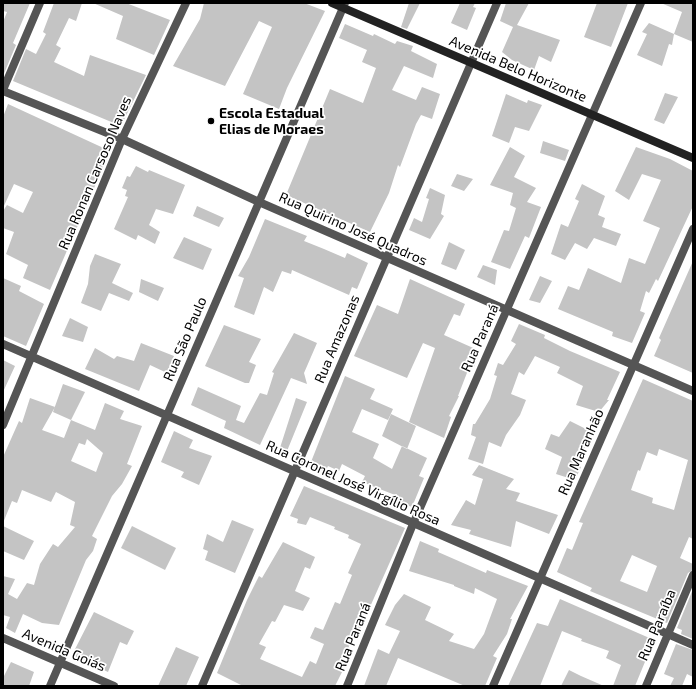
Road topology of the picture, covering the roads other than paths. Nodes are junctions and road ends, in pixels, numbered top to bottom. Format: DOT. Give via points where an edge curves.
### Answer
graph roads {
  1 [pos="40,3"];
  2 [pos="186,3"];
  3 [pos="332,3"];
  4 [pos="496,3"];
  5 [pos="641,3"];
  6 [pos="344,5"];
  7 [pos="471,63"];
  8 [pos="3,90"];
  9 [pos="592,115"];
  10 [pos="122,139"];
  11 [pos="693,158"];
  12 [pos="259,202"];
  13 [pos="693,229"];
  14 [pos="386,258"];
  15 [pos="507,310"];
  16 [pos="3,344"];
  17 [pos="32,356"];
  18 [pos="633,365"];
  19 [pos="693,391"];
  20 [pos="166,416"];
  21 [pos="3,425"];
  22 [pos="294,472"];
  23 [pos="413,524"];
  24 [pos="693,575"];
  25 [pos="540,579"];
  26 [pos="668,634"];
  27 [pos="3,638"];
  28 [pos="693,645"];
  29 [pos="60,663"];
  30 [pos="50,686"];
  31 [pos="114,686"];
  32 [pos="202,686"];
  33 [pos="347,686"];
  34 [pos="494,686"];
  35 [pos="646,686"];
  1 -- 8 [label="street"];
  2 -- 10 [label="street, Rua Ronan Carsoso Naves"];
  3 -- 6 [label="street, Avenida Belo Horizonte"];
  4 -- 7 [label="street, Rua Amazonas"];
  5 -- 9 [label="street, Rua Paraná"];
  6 -- 7 [label="street, Avenida Belo Horizonte"];
  6 -- 12 [label="street, Rua São Paulo"];
  7 -- 9 [label="street, Avenida Belo Horizonte"];
  7 -- 14 [label="street, Rua Amazonas"];
  8 -- 10 [label="street, Rua Quirino José Quadros"];
  9 -- 11 [label="street, Avenida Belo Horizonte"];
  9 -- 15 [label="street, Rua Paraná"];
  10 -- 12 [label="street, Rua Quirino José Quadros"];
  10 -- 17 [label="street, Rua Ronan Carsoso Naves"];
  12 -- 14 [label="street, Rua Quirino José Quadros"];
  12 -- 20 [label="street, Rua São Paulo"];
  13 -- 18 [label="street, Rua Maranhão"];
  14 -- 15 [label="street, Rua Quirino José Quadros"];
  14 -- 22 [label="street, Rua Amazonas"];
  15 -- 18 [label="street, Rua Quirino José Quadros"];
  15 -- 23 [label="street, Rua Paraná"];
  16 -- 17 [label="street, Rua Coronel José Virgílio Rosa"];
  17 -- 20 [label="street, Rua Coronel José Virgílio Rosa"];
  17 -- 21 [label="street, Rua Ronan Carsoso Naves"];
  18 -- 19 [label="street, Rua Quirino José Quadros"];
  18 -- 25 [label="street, Rua Maranhão"];
  20 -- 22 [label="street, Rua Coronel José Virgílio Rosa"];
  20 -- 29 [label="street, Rua São Paulo"];
  22 -- 23 [label="street, Rua Coronel José Virgílio Rosa"];
  22 -- 32 [label="street, Rua Amazonas"];
  23 -- 25 [label="street, Rua Coronel José Virgílio Rosa"];
  23 -- 33 [label="street, Rua Paraná"];
  24 -- 26 [label="street, Rua Paraíba"];
  25 -- 26 [label="street, Rua Coronel José Virgílio Rosa"];
  25 -- 34 [label="street, Rua Maranhão"];
  26 -- 28 [label="street, Rua Coronel José Virgílio Rosa"];
  26 -- 35 [label="street, Rua Paraíba"];
  27 -- 29 [label="street, Avenida Goiás"];
  29 -- 30 [label="street, Rua São Paulo"];
  29 -- 31 [label="street, Avenida Goiás"];
}
